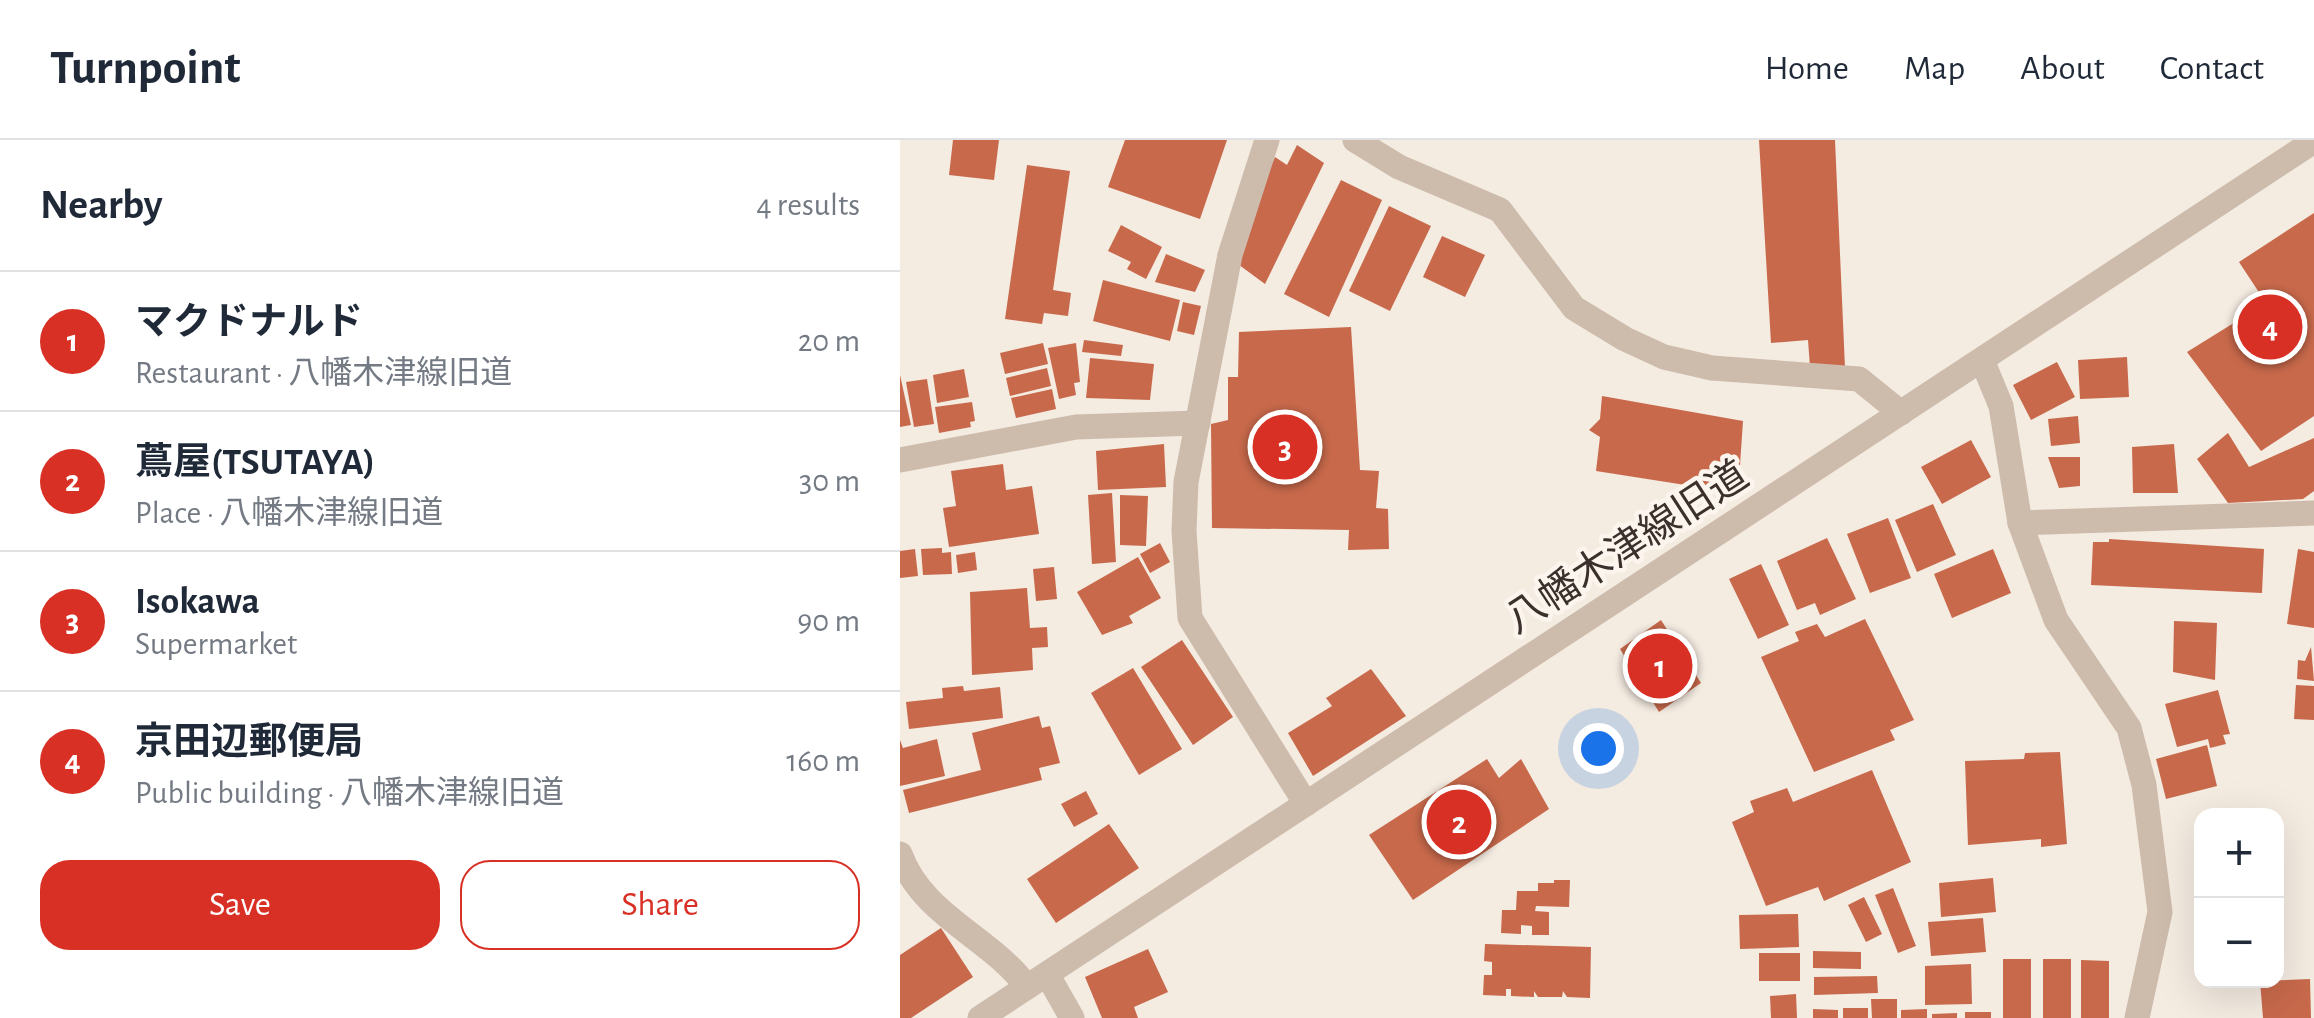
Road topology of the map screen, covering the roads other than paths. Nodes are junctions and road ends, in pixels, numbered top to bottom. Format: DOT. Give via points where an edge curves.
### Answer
graph roads {
  1 [pos="1268,140"];
  2 [pos="1355,140"];
  3 [pos="2314,141"];
  4 [pos="1982,360"];
  5 [pos="1901,414"];
  6 [pos="1198,423"];
  7 [pos="900,460"];
  8 [pos="2314,513"];
  9 [pos="2020,523"];
  10 [pos="1306,804"];
  11 [pos="900,854"];
  12 [pos="1037,981"];
  13 [pos="980,1018"];
  14 [pos="1072,1018"];
  15 [pos="2137,1018"];
  1 -- 6 [label="street" via="1230,255"];
  2 -- 5 [label="street" via="1500,210 1574,308 1626,340 1712,368 1859,379"];
  3 -- 4 [label="street, 八幡木津線旧道"];
  4 -- 5 [label="street, 八幡木津線旧道"];
  4 -- 9 [label="street" via="2002,406"];
  5 -- 10 [label="street, 八幡木津線旧道"];
  6 -- 7 [label="street" via="1076,427"];
  6 -- 10 [label="street" via="1186,482 1190,618"];
  8 -- 9 [label="street"];
  9 -- 15 [label="street" via="2056,620 2129,728 2144,785 2160,912"];
  10 -- 12 [label="street, 八幡木津線旧道"];
  11 -- 12 [label="street" via="948,920"];
  12 -- 13 [label="street, 八幡木津線旧道"];
  12 -- 14 [label="street"];
}
